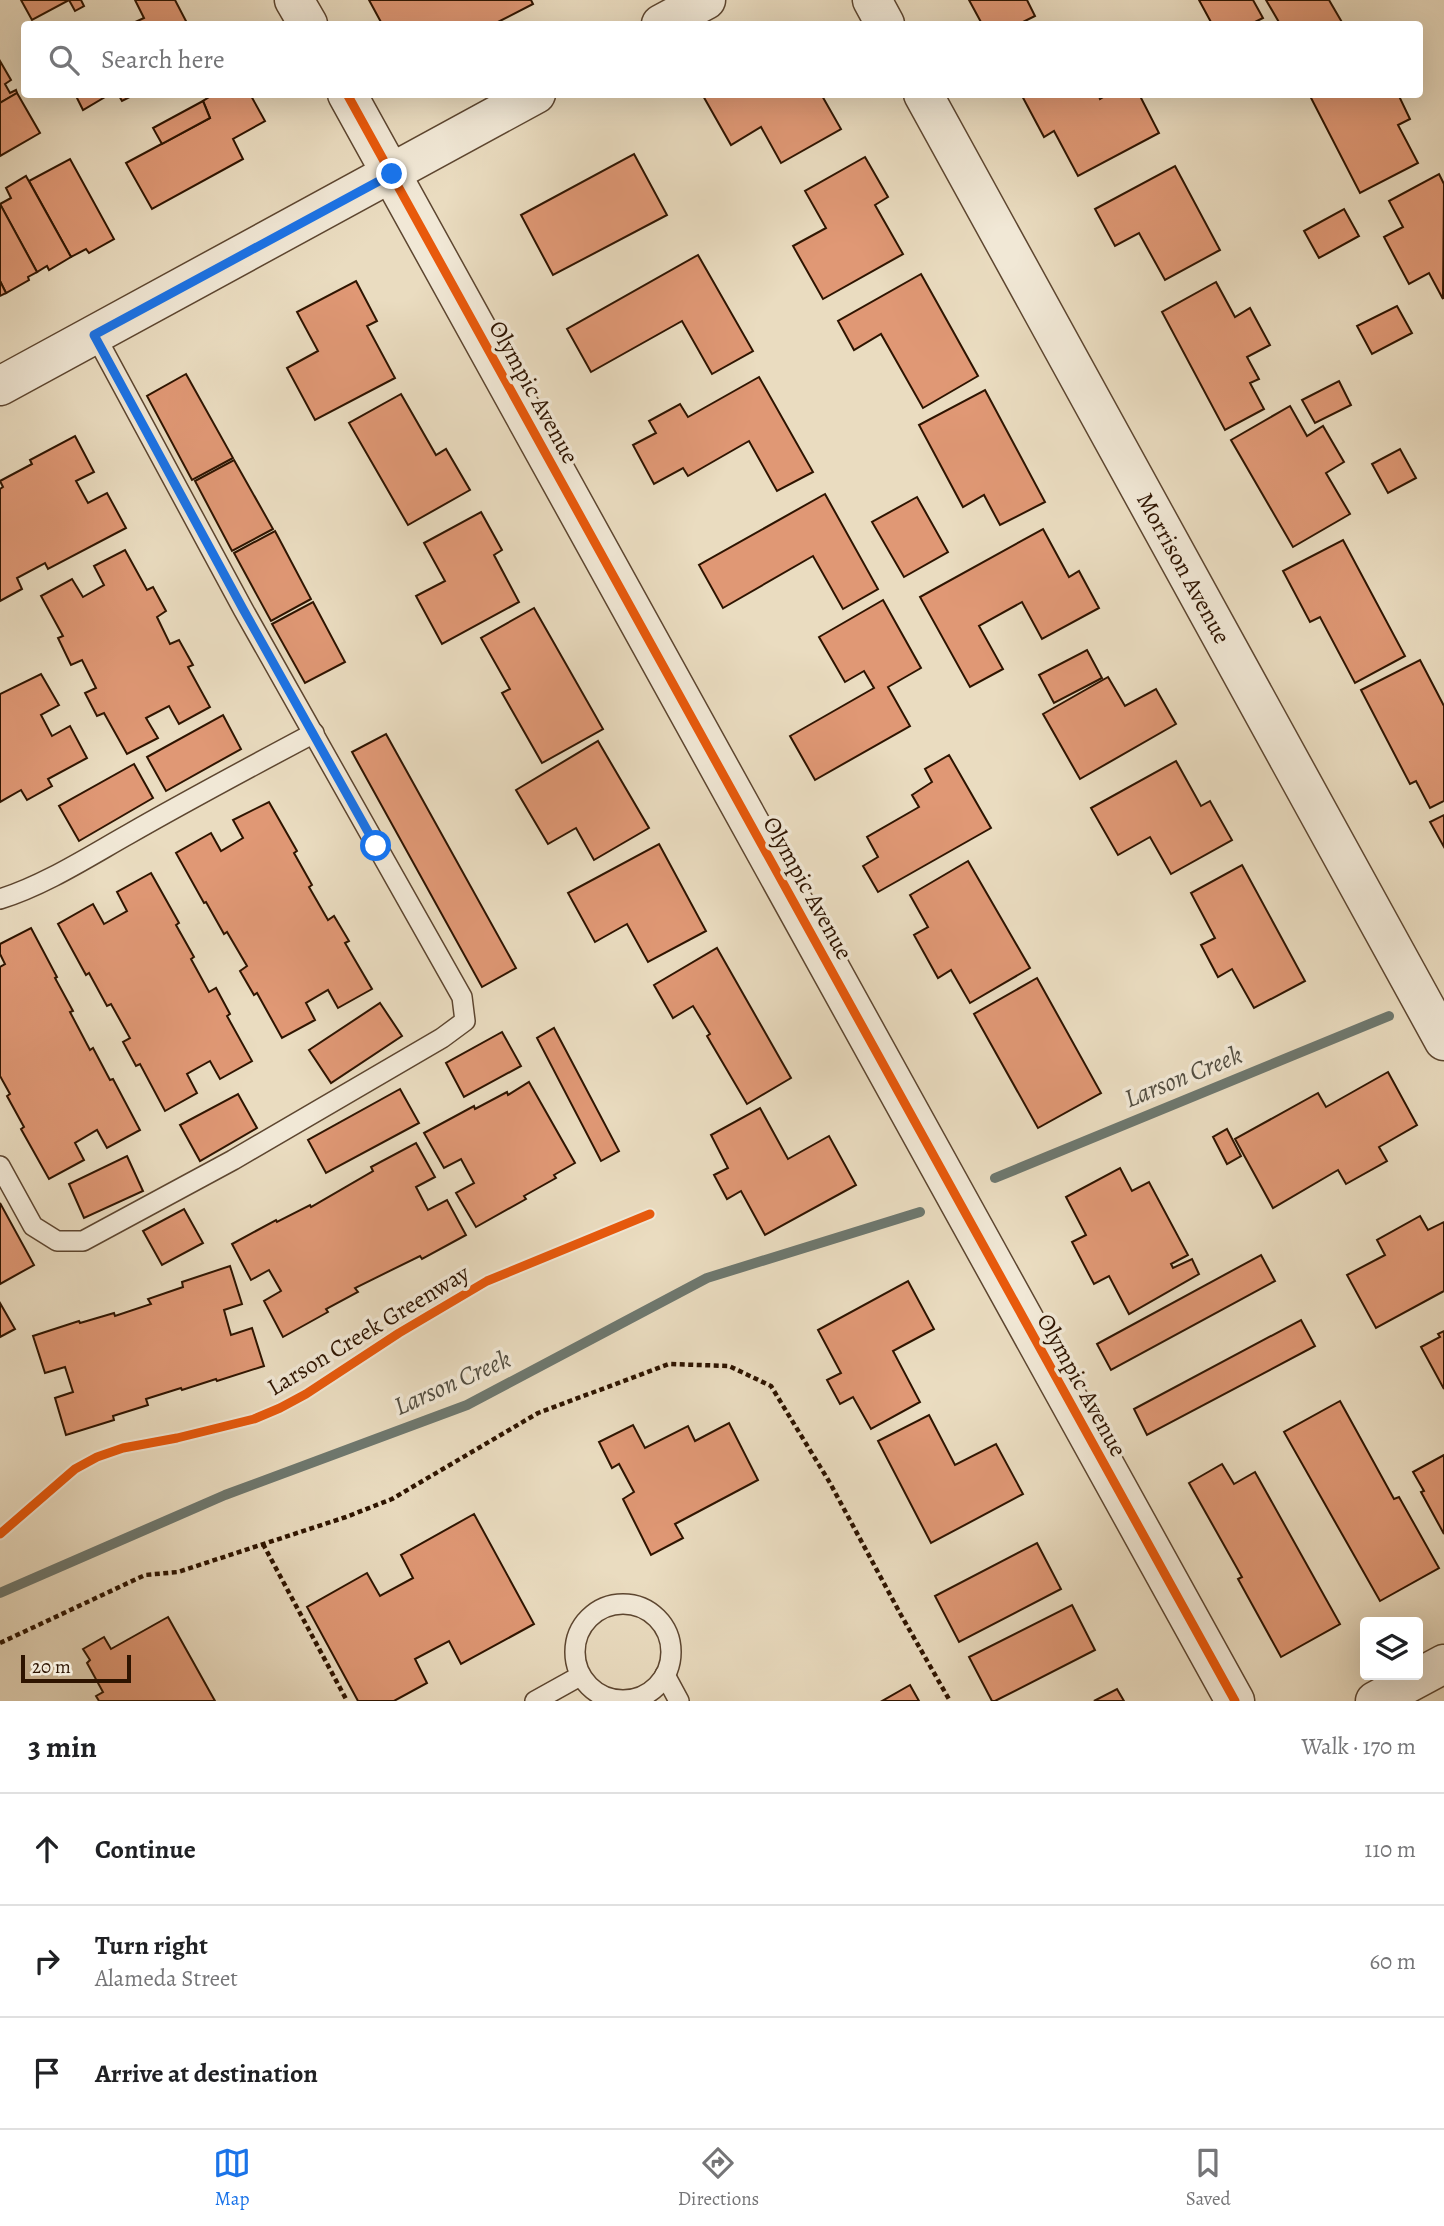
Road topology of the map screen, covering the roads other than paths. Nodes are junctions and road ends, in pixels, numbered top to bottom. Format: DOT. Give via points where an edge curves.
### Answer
graph roads {
  1 [pos="294,0"];
  2 [pos="706,0"];
  3 [pos="872,0"];
  4 [pos="306,21"];
  5 [pos="668,21"];
  6 [pos="883,21"];
  7 [pos="349,98"];
  8 [pos="529,98"];
  9 [pos="925,98"];
  10 [pos="392,174"];
  11 [pos="94,335"];
  12 [pos="0,386"];
  13 [pos="314,733"];
  14 [pos="0,899"];
  15 [pos="1444,1041"];
  16 [pos="0,1166"];
  17 [pos="1444,1664"];
  18 [pos="665,1675"];
  19 [pos="580,1676"];
  20 [pos="1394,1696"];
  21 [pos="535,1701"];
  22 [pos="679,1701"];
  23 [pos="1234,1701"];
  1 -- 4 [label="street"];
  2 -- 5 [label="street"];
  3 -- 6 [label="street"];
  7 -- 10 [label="street, Olympic Avenue"];
  8 -- 10 [label="street"];
  9 -- 15 [label="street, Morrison Avenue"];
  10 -- 11 [label="street"];
  10 -- 23 [label="street, Olympic Avenue"];
  11 -- 12 [label="street"];
  11 -- 13 [label="lane"];
  13 -- 14 [label="lane" via="87,858"];
  13 -- 16 [label="lane" via="462,997 465,1021 244,1154 83,1241 57,1241 33,1226"];
  17 -- 20 [label="street"];
  18 -- 19 [label="lane" via="650,1693 620,1701 590,1689"];
  18 -- 19 [label="lane" via="672,1652 661,1622 649,1611 619,1603 596,1611 580,1629 575,1644"];
  18 -- 22 [label="lane"];
  19 -- 21 [label="lane"];
}
